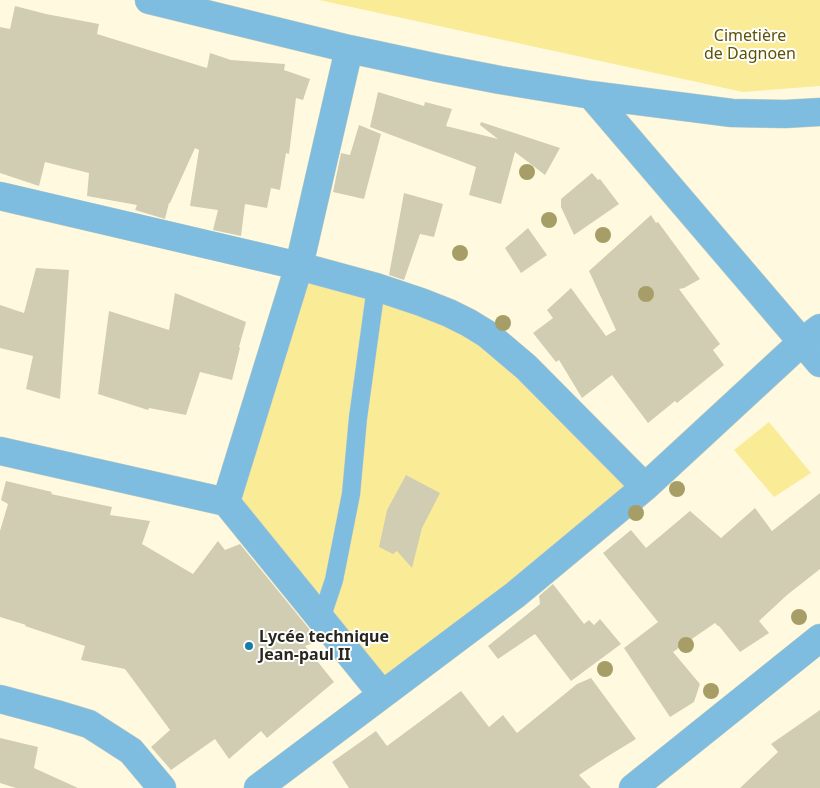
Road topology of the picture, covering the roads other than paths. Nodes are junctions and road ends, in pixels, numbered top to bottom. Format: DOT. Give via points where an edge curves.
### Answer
graph roads {
  1 [pos="149,0"];
  2 [pos="349,49"];
  3 [pos="591,95"];
  4 [pos="820,112"];
  5 [pos="0,196"];
  6 [pos="299,266"];
  7 [pos="376,287"];
  8 [pos="811,335"];
  9 [pos="820,363"];
  10 [pos="0,451"];
  11 [pos="644,487"];
  12 [pos="226,502"];
  13 [pos="321,619"];
  14 [pos="820,638"];
  15 [pos="382,694"];
  16 [pos="0,699"];
  17 [pos="162,788"];
  18 [pos="258,788"];
  19 [pos="633,788"];
  1 -- 2 [label="street"];
  2 -- 3 [label="street"];
  2 -- 6 [label="street"];
  3 -- 4 [label="street" via="732,113"];
  3 -- 8 [label="street"];
  5 -- 6 [label="street"];
  6 -- 7 [label="street"];
  6 -- 12 [label="street"];
  7 -- 11 [label="street" via="449,313 486,334 526,367"];
  7 -- 13 [label="lane" via="351,494 334,580"];
  8 -- 9 [label="street"];
  8 -- 11 [label="street"];
  10 -- 12 [label="street"];
  11 -- 15 [label="street" via="515,595"];
  12 -- 13 [label="street"];
  13 -- 15 [label="street"];
  14 -- 19 [label="street"];
  15 -- 18 [label="street"];
  16 -- 17 [label="street" via="89,724 130,751"];
}
